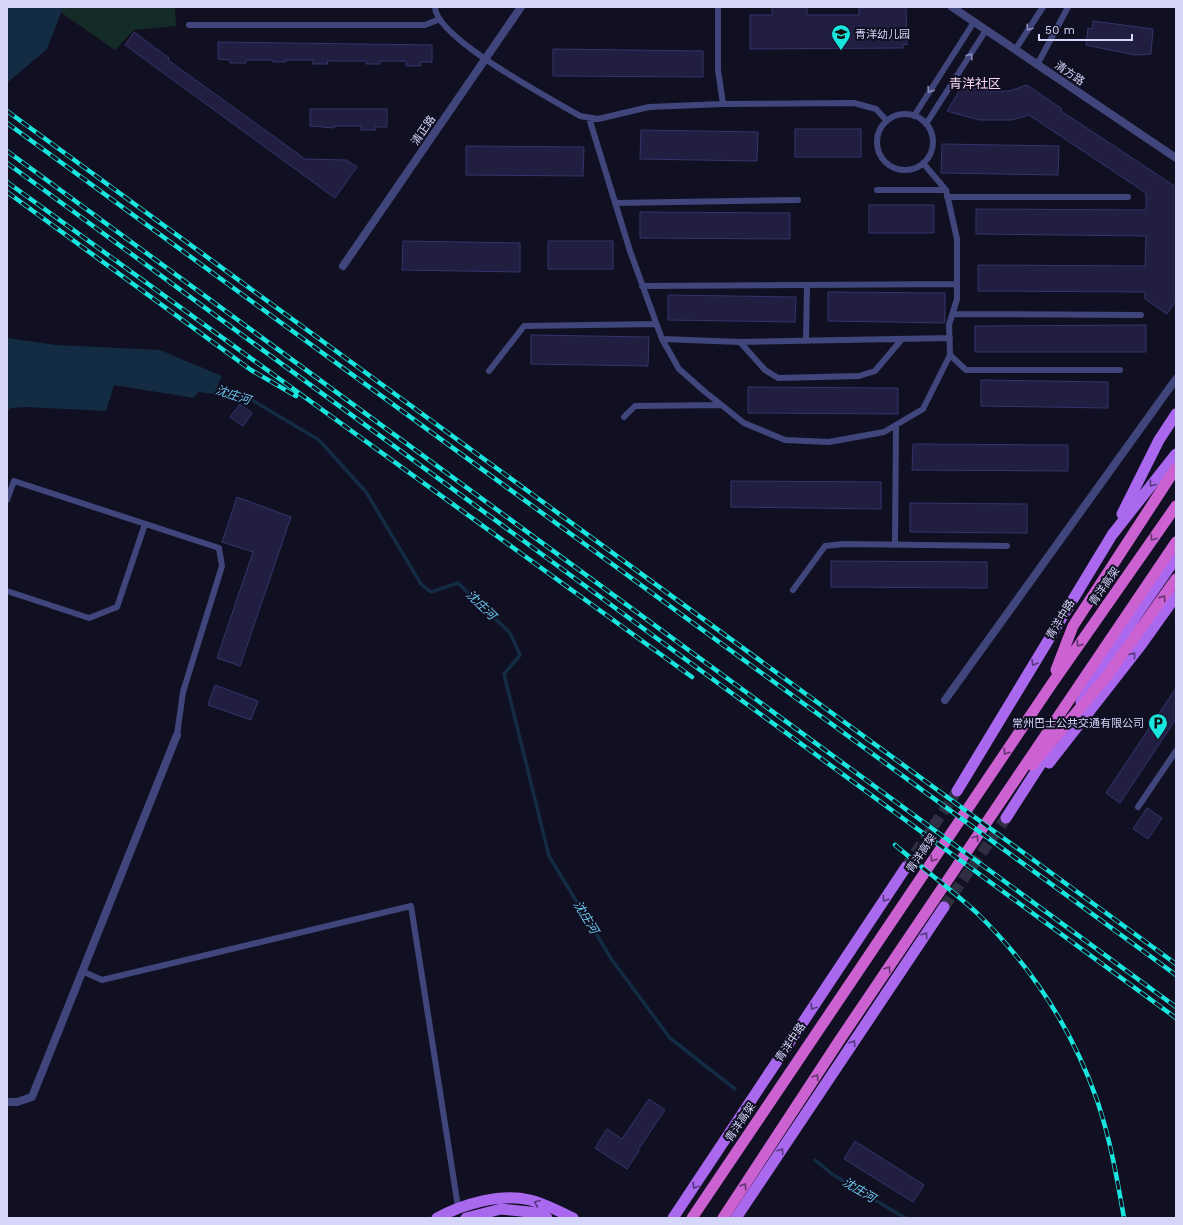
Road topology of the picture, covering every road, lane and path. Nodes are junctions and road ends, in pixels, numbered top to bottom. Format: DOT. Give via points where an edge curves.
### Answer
graph roads {
  1 [pos="435,7"];
  2 [pos="521,7"];
  3 [pos="718,7"];
  4 [pos="952,7"];
  5 [pos="1043,7"];
  6 [pos="1068,7"];
  7 [pos="440,19"];
  8 [pos="974,22"];
  9 [pos="189,25"];
  10 [pos="986,30"];
  11 [pos="1015,50"];
  12 [pos="485,60"];
  13 [pos="1037,65"];
  14 [pos="723,104"];
  15 [pos="914,116"];
  16 [pos="589,118"];
  17 [pos="887,121"];
  18 [pos="926,124"];
  19 [pos="1176,158"];
  20 [pos="923,163"];
  21 [pos="877,190"];
  22 [pos="946,190"];
  23 [pos="947,197"];
  24 [pos="1128,197"];
  25 [pos="798,200"];
  26 [pos="615,202"];
  27 [pos="343,266"];
  28 [pos="957,284"];
  29 [pos="807,285"];
  30 [pos="642,286"];
  31 [pos="953,314"];
  32 [pos="1141,315"];
  33 [pos="656,324"];
  34 [pos="950,338"];
  35 [pos="662,339"];
  36 [pos="902,339"];
  37 [pos="806,340"];
  38 [pos="740,342"];
  39 [pos="950,355"];
  40 [pos="1120,370"];
  41 [pos="489,371"];
  42 [pos="1176,379"];
  43 [pos="721,405"];
  44 [pos="1176,414"];
  45 [pos="624,417"];
  46 [pos="896,425"];
  47 [pos="1176,454"];
  48 [pos="1176,468"];
  49 [pos="7,500"];
  50 [pos="1176,506"];
  51 [pos="145,524"];
  52 [pos="1112,535"];
  53 [pos="1176,542"];
  54 [pos="895,545"];
  55 [pos="1007,546"];
  56 [pos="1176,558"];
  57 [pos="1176,579"];
  58 [pos="793,590"];
  59 [pos="7,591"];
  60 [pos="1176,596"];
  61 [pos="1051,685"];
  62 [pos="945,700"];
  63 [pos="176,735"];
  64 [pos="1176,751"];
  65 [pos="957,792"];
  66 [pos="1138,807"];
  67 [pos="996,809"];
  68 [pos="906,867"];
  69 [pos="944,907"];
  70 [pos="82,972"];
  71 [pos="7,1102"];
  72 [pos="458,1207"];
  73 [pos="437,1218"];
  74 [pos="466,1218"];
  75 [pos="547,1218"];
  76 [pos="573,1218"];
  77 [pos="673,1218"];
  78 [pos="692,1218"];
  79 [pos="723,1218"];
  80 [pos="736,1218"];
  1 -- 7 [label="lane"];
  2 -- 12 [label="street, 清正路"];
  3 -- 14 [label="lane" via="718,70"];
  4 -- 8 [label="street, 清方路"];
  5 -- 11 [label="lane, one-way"];
  6 -- 13 [label="lane"];
  7 -- 9 [label="lane" via="425,25"];
  7 -- 12 [label="lane"];
  8 -- 10 [label="street, 清方路"];
  8 -- 15 [label="lane, one-way"];
  10 -- 11 [label="street, 清方路"];
  18 -- 10 [label="lane, one-way"];
  11 -- 13 [label="street, 清方路"];
  12 -- 16 [label="lane" via="580,116"];
  12 -- 27 [label="street, 清正路"];
  13 -- 19 [label="street, 清方路"];
  14 -- 16 [label="lane" via="649,107 598,119"];
  14 -- 17 [label="lane" via="854,102 876,109"];
  15 -- 17 [label="lane" via="899,115"];
  15 -- 18 [label="lane"];
  16 -- 26 [label="lane"];
  17 -- 20 [label="lane" via="879,131 877,140 878,148 887,163 905,170"];
  18 -- 20 [label="lane" via="933,137 933,147"];
  20 -- 22 [label="lane"];
  21 -- 22 [label="lane"];
  22 -- 23 [label="lane"];
  23 -- 24 [label="lane"];
  23 -- 28 [label="lane" via="957,239"];
  25 -- 26 [label="lane"];
  26 -- 30 [label="lane"];
  28 -- 29 [label="lane"];
  28 -- 31 [label="lane"];
  29 -- 30 [label="lane"];
  29 -- 37 [label="lane"];
  30 -- 33 [label="lane"];
  31 -- 32 [label="lane"];
  31 -- 34 [label="lane" via="949,325"];
  33 -- 35 [label="lane"];
  33 -- 41 [label="lane" via="524,326"];
  34 -- 36 [label="lane"];
  34 -- 39 [label="lane"];
  35 -- 38 [label="lane"];
  35 -- 43 [label="lane" via="679,369"];
  36 -- 37 [label="lane"];
  36 -- 38 [label="lane" via="875,371 859,376 785,378 778,378 765,370"];
  37 -- 38 [label="lane"];
  39 -- 40 [label="lane" via="966,370"];
  39 -- 46 [label="lane" via="923,409"];
  42 -- 62 [label="street"];
  43 -- 45 [label="lane" via="635,406"];
  43 -- 46 [label="lane" via="744,423 785,440 829,442 884,432"];
  44 -- 52 [label="main road" via="1159,440"];
  46 -- 54 [label="lane"];
  47 -- 52 [label="main road, 青洋中路, one-way"];
  48 -- 61 [label="highway" via="1073,626"];
  49 -- 51 [label="lane" via="14,481"];
  50 -- 61 [label="highway, 青洋高架, one-way"];
  51 -- 59 [label="lane" via="117,607 89,618"];
  51 -- 63 [label="lane" via="219,548 222,566 183,692"];
  52 -- 65 [label="main road, 青洋中路, one-way"];
  53 -- 67 [label="highway"];
  54 -- 55 [label="lane"];
  54 -- 58 [label="lane" via="825,546"];
  56 -- 60 [label="main road, one-way" via="1006,818 1141,645"];
  67 -- 57 [label="highway, one-way" via="1107,676"];
  61 -- 78 [label="highway, 青洋高架, one-way"];
  63 -- 70 [label="street"];
  64 -- 66 [label="lane"];
  79 -- 67 [label="highway, one-way"];
  68 -- 77 [label="main road, 青洋中路, one-way"];
  80 -- 69 [label="main road, one-way"];
  70 -- 71 [label="street" via="32,1097"];
  70 -- 72 [label="lane" via="102,980 411,906"];
  72 -- 73 [label="main road"];
  76 -- 72 [label="main road, one-way" via="529,1200 496,1198"];
  74 -- 75 [label="main road" via="501,1209 539,1213"];
}
